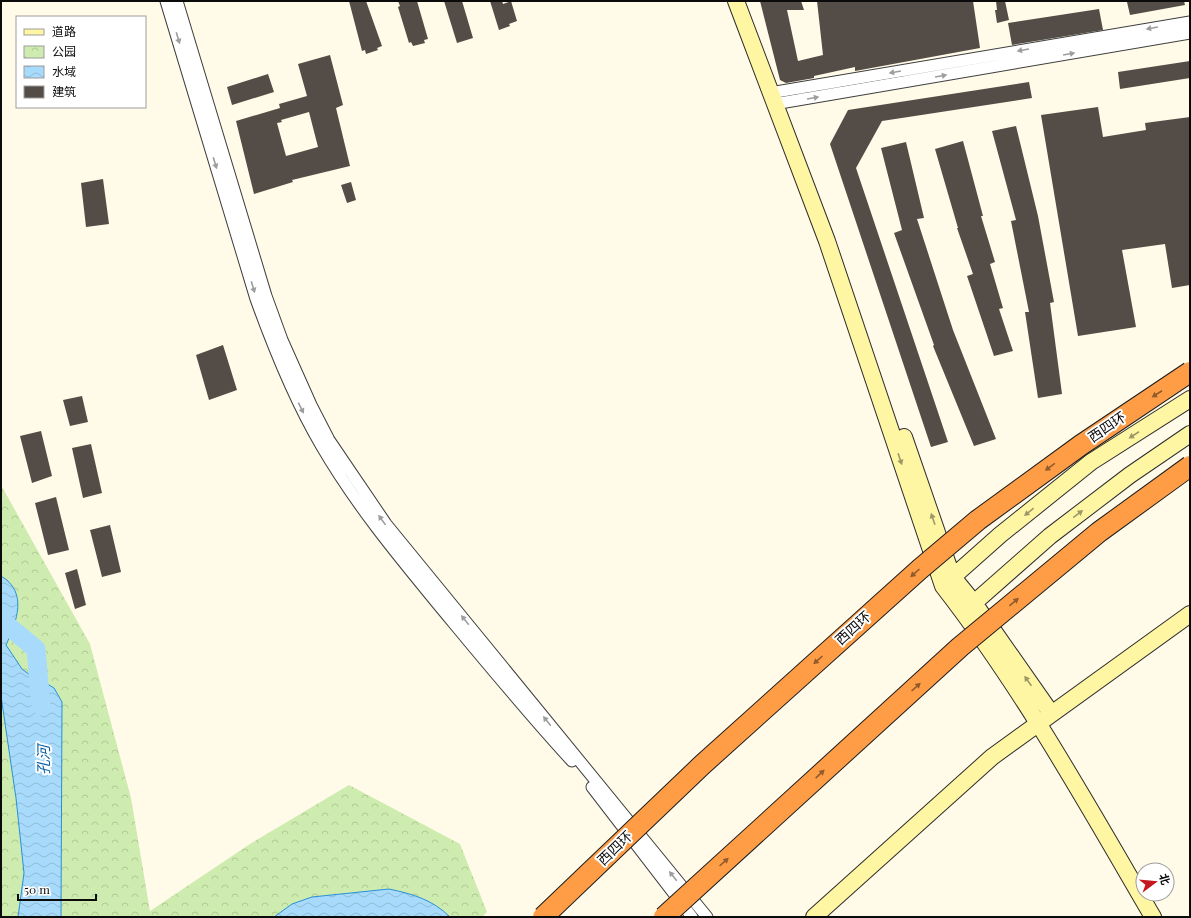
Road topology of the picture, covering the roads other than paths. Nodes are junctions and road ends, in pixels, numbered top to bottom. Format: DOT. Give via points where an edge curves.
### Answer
graph roads {
  1 [pos="166,1"];
  2 [pos="177,1"];
  3 [pos="736,1"];
  4 [pos="747,1"];
  5 [pos="1190,22"];
  6 [pos="1190,33"];
  7 [pos="778,98"];
  8 [pos="1190,372"];
  9 [pos="1190,399"];
  10 [pos="1190,434"];
  11 [pos="1190,466"];
  12 [pos="948,581"];
  13 [pos="969,608"];
  14 [pos="1190,614"];
  15 [pos="1044,718"];
  16 [pos="543,917"];
  17 [pos="664,917"];
  18 [pos="692,917"];
  19 [pos="707,917"];
  20 [pos="814,917"];
  21 [pos="1153,917"];
  1 -- 18 [label="street, one-way" via="258,305 287,379 320,445 377,530 525,710 575,765"];
  19 -- 2 [label="street, one-way" via="386,524 329,440 297,375 266,296"];
  3 -- 7 [label="street"];
  4 -- 7 [label="street"];
  5 -- 7 [label="street, one-way"];
  7 -- 6 [label="street, one-way"];
  7 -- 12 [label="street"];
  8 -- 16 [label="highway, 西四环, one-way, bridge" via="1074,450 978,520 702,765"];
  9 -- 12 [label="street, one-way" via="1091,462 1000,535"];
  13 -- 10 [label="street, one-way" via="1050,536 1130,475"];
  17 -- 11 [label="highway, one-way, bridge" via="960,647 1099,532"];
  12 -- 13 [label="street"];
  13 -- 15 [label="street"];
  14 -- 15 [label="street"];
  15 -- 20 [label="street" via="992,757"];
  15 -- 21 [label="street"];
}
